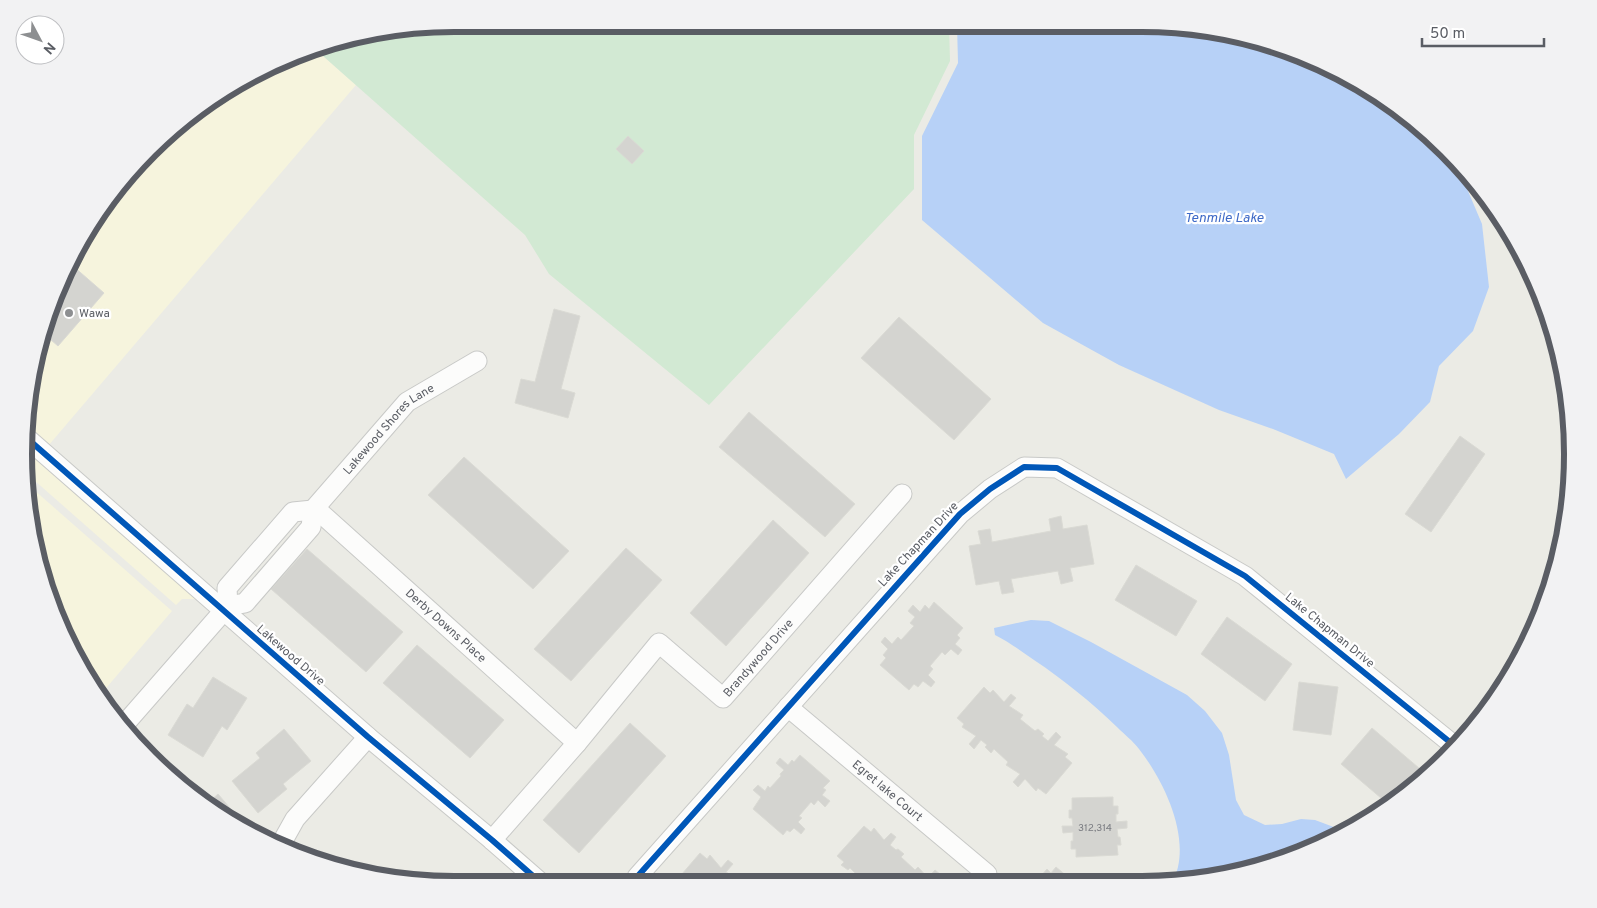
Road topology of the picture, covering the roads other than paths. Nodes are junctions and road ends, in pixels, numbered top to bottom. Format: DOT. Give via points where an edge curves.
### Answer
graph roads {
  1 [pos="477,361"];
  2 [pos="32,443"];
  3 [pos="902,494"];
  4 [pos="314,509"];
  5 [pos="226,609"];
  6 [pos="788,707"];
  7 [pos="128,721"];
  8 [pos="368,737"];
  9 [pos="1450,742"];
  10 [pos="577,743"];
  11 [pos="283,839"];
  12 [pos="492,840"];
  13 [pos="987,874"];
  14 [pos="533,876"];
  15 [pos="637,876"];
  1 -- 4 [label="street, Lakewood Shores Lane" via="407,402"];
  2 -- 5 [label="street, Lakewood Drive"];
  3 -- 10 [label="street, Brandywood Drive" via="723,698 659,643"];
  4 -- 5 [label="street" via="293,512 227,588"];
  4 -- 10 [label="street, Derby Downs Place"];
  5 -- 7 [label="street"];
  5 -- 8 [label="street, Lakewood Drive"];
  6 -- 9 [label="street, Lake Chapman Drive" via="960,514 1024,467 1057,468 1246,576"];
  6 -- 13 [label="street, Egret lake Court"];
  6 -- 15 [label="street, Lake Chapman Drive"];
  8 -- 11 [label="street" via="295,819"];
  8 -- 12 [label="street, Lakewood Drive"];
  10 -- 12 [label="street, Brandywood Drive"];
  12 -- 14 [label="street, Lakewood Drive"];
}
